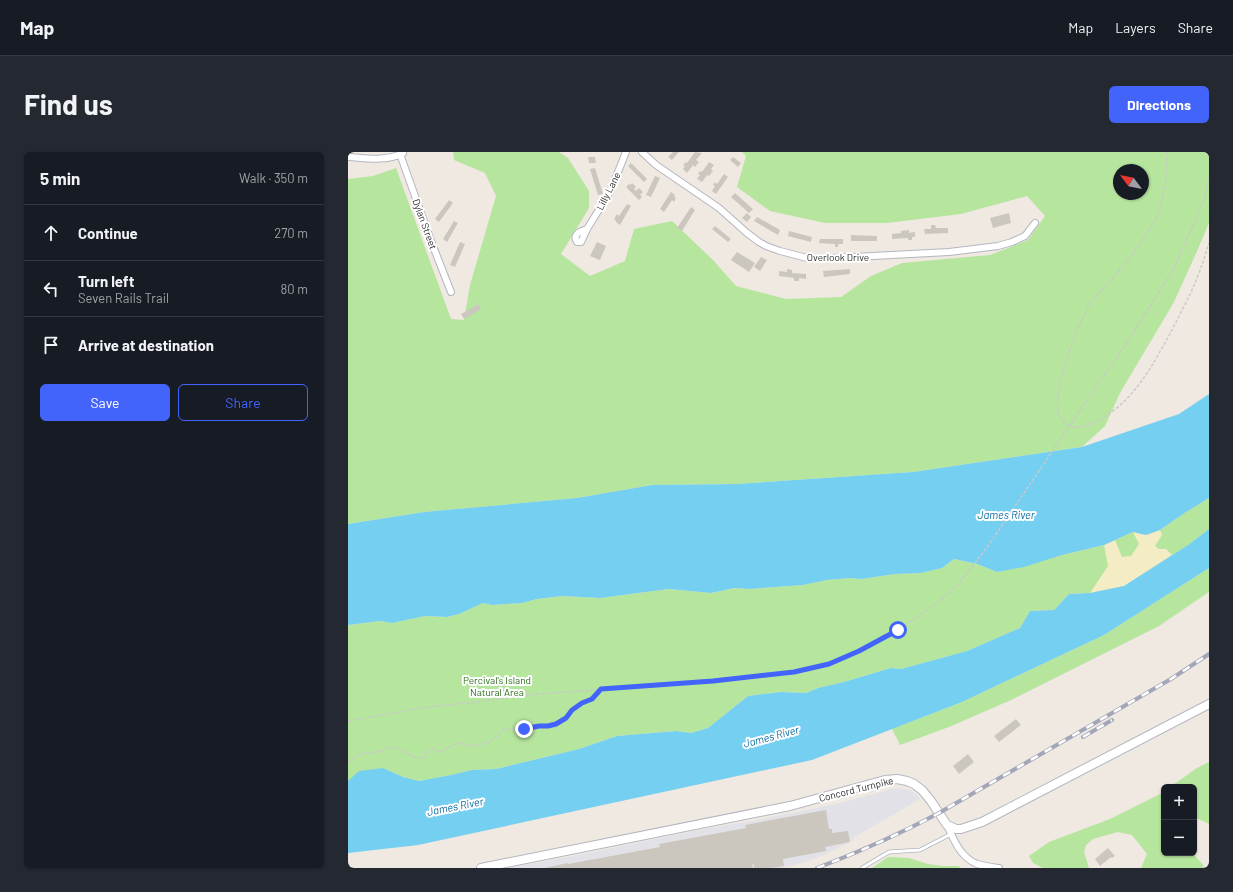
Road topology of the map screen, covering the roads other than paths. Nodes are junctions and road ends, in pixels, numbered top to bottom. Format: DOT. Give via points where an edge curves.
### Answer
graph roads {
  1 [pos="626,152"];
  2 [pos="642,152"];
  3 [pos="402,153"];
  4 [pos="348,157"];
  5 [pos="1035,223"];
  6 [pos="587,229"];
  7 [pos="451,292"];
  8 [pos="1209,704"];
  9 [pos="947,825"];
  10 [pos="951,834"];
  11 [pos="481,868"];
  12 [pos="862,868"];
  13 [pos="999,868"];
  1 -- 6 [label="street, Lilly Lane" via="610,192"];
  2 -- 5 [label="street, Overlook Drive" via="656,165 719,208 759,242 800,256 874,256 949,252 998,246 1025,236"];
  3 -- 4 [label="street" via="386,158"];
  3 -- 7 [label="street, Dylan Street"];
  8 -- 9 [label="street" via="982,822 961,829"];
  9 -- 10 [label="street"];
  9 -- 11 [label="street, Concord Turnpike" via="922,790 914,784 897,779 790,806"];
  10 -- 12 [label="lane" via="920,850 889,852"];
  10 -- 13 [label="street" via="957,847 966,857 977,864"];
}
